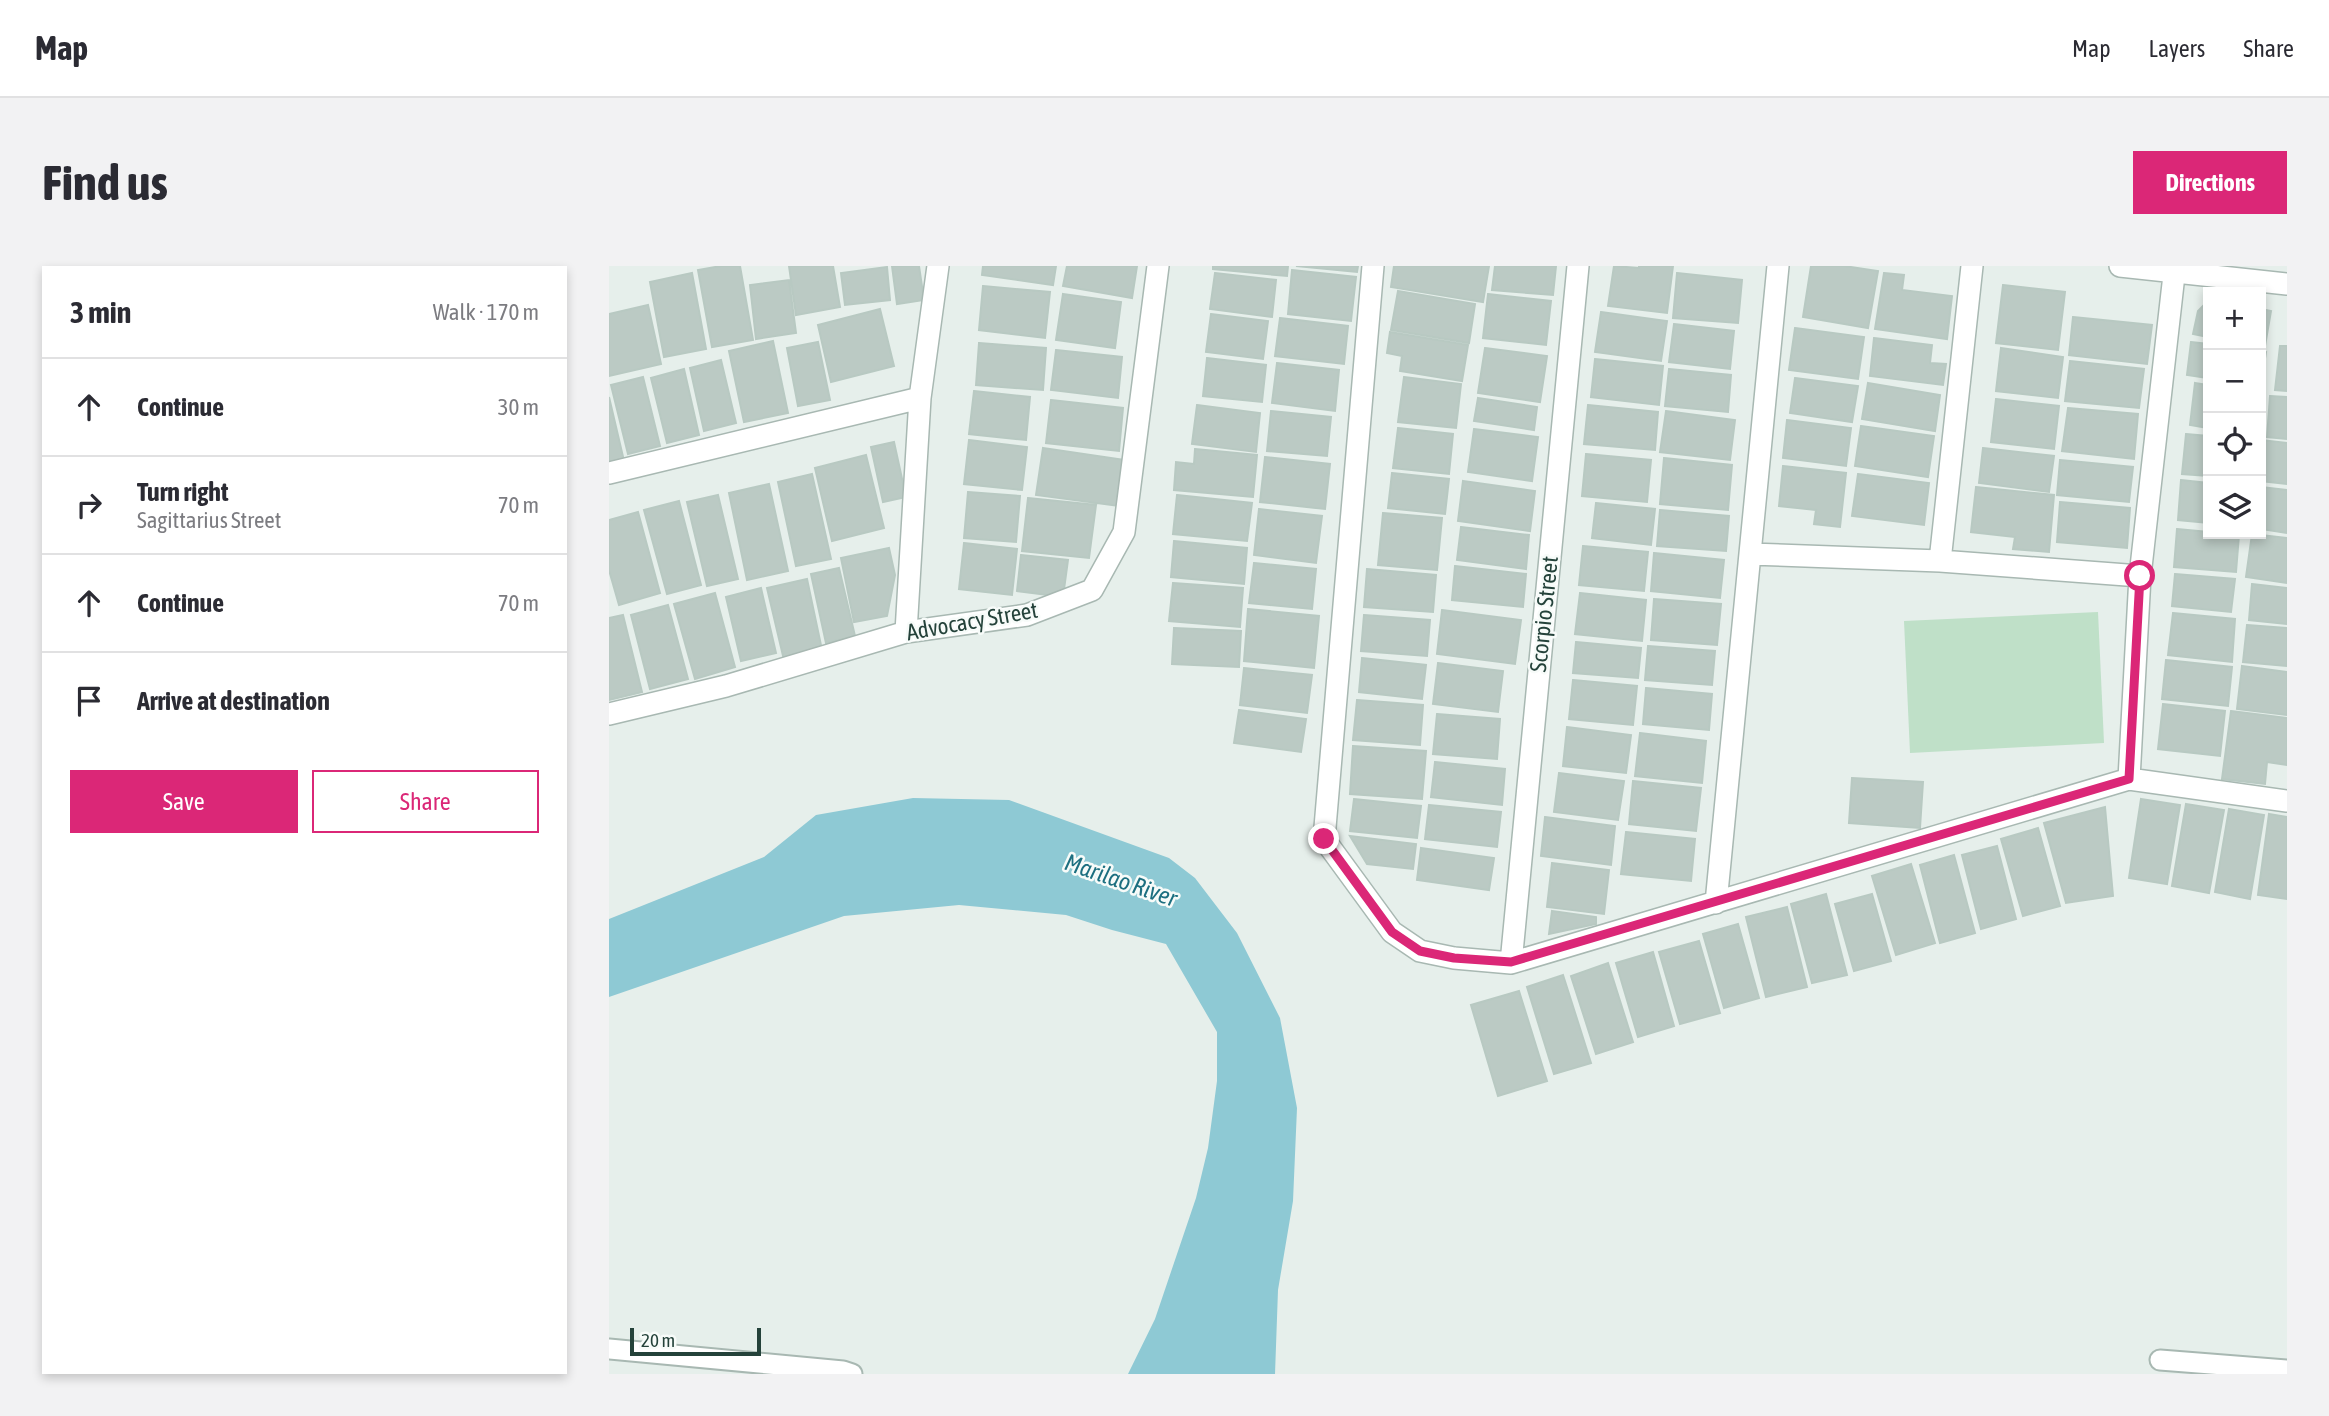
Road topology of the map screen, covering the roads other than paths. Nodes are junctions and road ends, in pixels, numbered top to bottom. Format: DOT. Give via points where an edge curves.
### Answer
graph roads {
  1 [pos="938,266"];
  2 [pos="1158,266"];
  3 [pos="1373,266"];
  4 [pos="1578,266"];
  5 [pos="1777,266"];
  6 [pos="1972,266"];
  7 [pos="2120,266"];
  8 [pos="2175,269"];
  9 [pos="2287,284"];
  10 [pos="920,398"];
  11 [pos="609,473"];
  12 [pos="1749,554"];
  13 [pos="1940,561"];
  14 [pos="2140,576"];
  15 [pos="907,632"];
  16 [pos="609,714"];
  17 [pos="2129,779"];
  18 [pos="2287,801"];
  19 [pos="1716,903"];
  20 [pos="1511,962"];
  21 [pos="609,1349"];
  22 [pos="2160,1360"];
  23 [pos="2287,1370"];
  24 [pos="852,1374"];
  1 -- 10 [label="street"];
  2 -- 15 [label="street, Advocacy Street" via="1124,532 1092,590 1027,615"];
  3 -- 20 [label="street" via="1324,839 1392,932 1420,951"];
  4 -- 20 [label="street, Scorpio Street"];
  5 -- 12 [label="street"];
  6 -- 13 [label="street"];
  7 -- 8 [label="street"];
  8 -- 9 [label="street"];
  8 -- 14 [label="street"];
  10 -- 11 [label="street"];
  10 -- 15 [label="street"];
  12 -- 13 [label="street"];
  12 -- 19 [label="street"];
  13 -- 14 [label="street"];
  14 -- 17 [label="street"];
  15 -- 16 [label="street, Advocacy Street" via="726,686"];
  17 -- 18 [label="street"];
  17 -- 19 [label="street"];
  19 -- 20 [label="street"];
  21 -- 24 [label="lane"];
  22 -- 23 [label="lane"];
}
